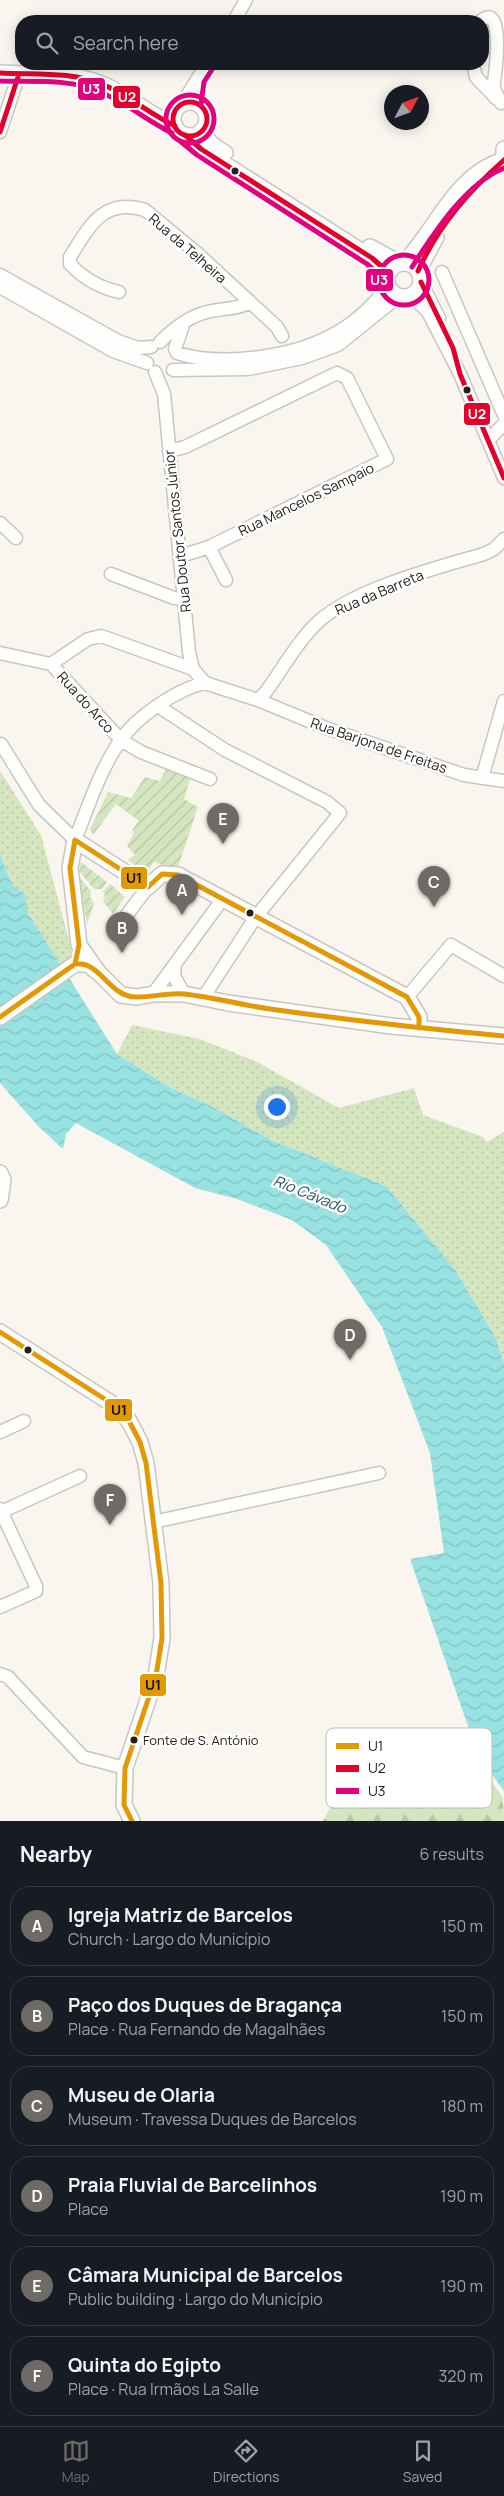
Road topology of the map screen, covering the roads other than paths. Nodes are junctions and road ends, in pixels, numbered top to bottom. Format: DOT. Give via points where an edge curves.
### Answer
graph roads {
  1 [pos="246,0"];
  2 [pos="237,15"];
  3 [pos="489,17"];
  4 [pos="203,70"];
  5 [pos="474,70"];
  6 [pos="0,73"];
  7 [pos="19,74"];
  8 [pos="184,105"];
  9 [pos="502,105"];
  10 [pos="146,112"];
  11 [pos="180,130"];
  12 [pos="202,130"];
  13 [pos="0,132"];
  14 [pos="504,149"];
  15 [pos="504,160"];
  16 [pos="442,272"];
  17 [pos="0,275"];
  18 [pos="403,279"];
  19 [pos="0,287"];
  20 [pos="120,292"];
  21 [pos="249,303"];
  22 [pos="183,325"];
  23 [pos="282,336"];
  24 [pos="155,344"];
  25 [pos="176,351"];
  26 [pos="151,367"];
  27 [pos="171,371"];
  28 [pos="460,374"];
  29 [pos="164,394"];
  30 [pos="504,415"];
  31 [pos="504,424"];
  32 [pos="488,440"];
  33 [pos="169,451"];
  34 [pos="504,478"];
  35 [pos="0,523"];
  36 [pos="16,538"];
  37 [pos="504,538"];
  38 [pos="209,547"];
  39 [pos="181,556"];
  40 [pos="111,574"];
  41 [pos="226,580"];
  42 [pos="185,599"];
  43 [pos="0,653"];
  44 [pos="51,664"];
  45 [pos="193,668"];
  46 [pos="205,682"];
  47 [pos="258,700"];
  48 [pos="504,701"];
  49 [pos="158,706"];
  50 [pos="121,740"];
  51 [pos="1,744"];
  52 [pos="482,778"];
  53 [pos="210,779"];
  54 [pos="504,781"];
  55 [pos="75,840"];
  56 [pos="148,887"];
  57 [pos="222,900"];
  58 [pos="126,916"];
  59 [pos="255,918"];
  60 [pos="80,945"];
  61 [pos="175,964"];
  62 [pos="74,965"];
  63 [pos="98,972"];
  64 [pos="504,976"];
  65 [pos="153,994"];
  66 [pos="184,994"];
  67 [pos="406,997"];
  68 [pos="203,998"];
  69 [pos="0,1017"];
  70 [pos="419,1028"];
  71 [pos="501,1032"];
  72 [pos="0,1173"];
  73 [pos="0,1200"];
  74 [pos="0,1332"];
  75 [pos="24,1421"];
  76 [pos="0,1432"];
  77 [pos="379,1473"];
  78 [pos="80,1476"];
  79 [pos="1,1510"];
  80 [pos="153,1522"];
  81 [pos="0,1608"];
  82 [pos="0,1663"];
  83 [pos="4,1675"];
  84 [pos="125,1768"];
  85 [pos="132,1821"];
  1 -- 2 [label="street"];
  3 -- 9 [label="street" via="497,19 502,28 494,89"];
  4 -- 8 [label="street"];
  5 -- 9 [label="street" via="476,77"];
  6 -- 7 [label="main road"];
  7 -- 10 [label="main road" via="94,81 116,91"];
  7 -- 13 [label="street"];
  8 -- 10 [label="main road" via="163,113"];
  8 -- 11 [label="main road" via="174,116"];
  8 -- 12 [label="main road" via="201,107 206,122"];
  10 -- 11 [label="main road"];
  11 -- 12 [label="main road" via="193,135"];
  11 -- 18 [label="main road" via="202,149"];
  12 -- 18 [label="main road" via="212,144"];
  14 -- 15 [label="main road"];
  15 -- 18 [label="main road" via="489,164 463,185"];
  16 -- 30 [label="street"];
  17 -- 24 [label="street" via="118,341 138,348"];
  18 -- 25 [label="street" via="357,319 332,335 299,347 276,354 220,361"];
  18 -- 27 [label="street" via="338,345 302,358 248,369"];
  18 -- 28 [label="street" via="428,312"];
  18 -- 28 [label="street" via="453,348"];
  19 -- 26 [label="street" via="113,351"];
  20 -- 21 [label="street, Rua da Telheira" via="104,288 74,269 70,257 93,221 104,213 127,207 145,210 198,253"];
  21 -- 22 [label="street" via="236,309 203,313"];
  21 -- 23 [label="street, Rua da Telheira" via="277,326"];
  22 -- 24 [label="street"];
  22 -- 25 [label="street"];
  24 -- 25 [label="street" via="169,344"];
  24 -- 26 [label="street" via="147,354"];
  25 -- 27 [label="street" via="178,362"];
  26 -- 27 [label="street" via="163,374"];
  26 -- 29 [label="street, Rua Doutor Santos Júnior"];
  27 -- 29 [label="street, Rua Doutor Santos Júnior"];
  28 -- 32 [label="street"];
  29 -- 33 [label="street, Rua Doutor Santos Júnior"];
  31 -- 32 [label="street"];
  32 -- 34 [label="street"];
  33 -- 38 [label="street, Rua Mancelos Sampaio" via="185,447 337,373 347,378 387,459"];
  33 -- 39 [label="street, Rua Doutor Santos Júnior"];
  35 -- 36 [label="street"];
  37 -- 47 [label="street, Rua da Barreta" via="484,554 375,591 327,614"];
  38 -- 39 [label="street, Rua Mancelos Sampaio"];
  38 -- 41 [label="street"];
  39 -- 42 [label="street, Rua Doutor Santos Júnior"];
  40 -- 42 [label="street" via="174,598"];
  42 -- 45 [label="street, Rua Doutor Santos Júnior"];
  43 -- 44 [label="street"];
  44 -- 45 [label="street" via="88,639 101,636"];
  44 -- 50 [label="street, Rua do Arco"];
  45 -- 46 [label="street"];
  46 -- 47 [label="street, Rua Barjona de Freitas"];
  46 -- 49 [label="street" via="191,686"];
  47 -- 52 [label="street, Rua Barjona de Freitas" via="326,728 464,775"];
  48 -- 52 [label="street"];
  49 -- 50 [label="street"];
  49 -- 59 [label="street" via="225,750 328,802 340,813"];
  50 -- 53 [label="street, Rua do Arco" via="141,752"];
  50 -- 55 [label="street"];
  51 -- 55 [label="street" via="39,805"];
  52 -- 54 [label="street, Rua Barjona de Freitas"];
  55 -- 56 [label="main road"];
  55 -- 60 [label="main road" via="70,868"];
  56 -- 57 [label="main road" via="162,874 178,875"];
  56 -- 58 [label="street"];
  57 -- 59 [label="main road"];
  57 -- 61 [label="street"];
  59 -- 67 [label="main road"];
  59 -- 68 [label="street"];
  60 -- 62 [label="main road"];
  60 -- 63 [label="main road"];
  61 -- 65 [label="street"];
  61 -- 66 [label="street" via="174,976"];
  62 -- 63 [label="main road" via="88,964"];
  62 -- 69 [label="main road"];
  63 -- 65 [label="main road" via="121,995"];
  64 -- 67 [label="street" via="451,945"];
  65 -- 66 [label="main road"];
  66 -- 68 [label="main road"];
  67 -- 70 [label="main road" via="419,1017"];
  68 -- 70 [label="main road" via="372,1024"];
  70 -- 71 [label="main road"];
  72 -- 73 [label="main road" via="3,1180"];
  74 -- 80 [label="main road" via="101,1395 129,1421 146,1463"];
  75 -- 76 [label="street"];
  77 -- 80 [label="street"];
  78 -- 79 [label="street"];
  79 -- 81 [label="street" via="36,1592"];
  80 -- 84 [label="main road" via="161,1583 162,1638 156,1676"];
  82 -- 83 [label="street"];
  83 -- 84 [label="street" via="83,1757"];
  84 -- 85 [label="main road" via="124,1805"];
}
